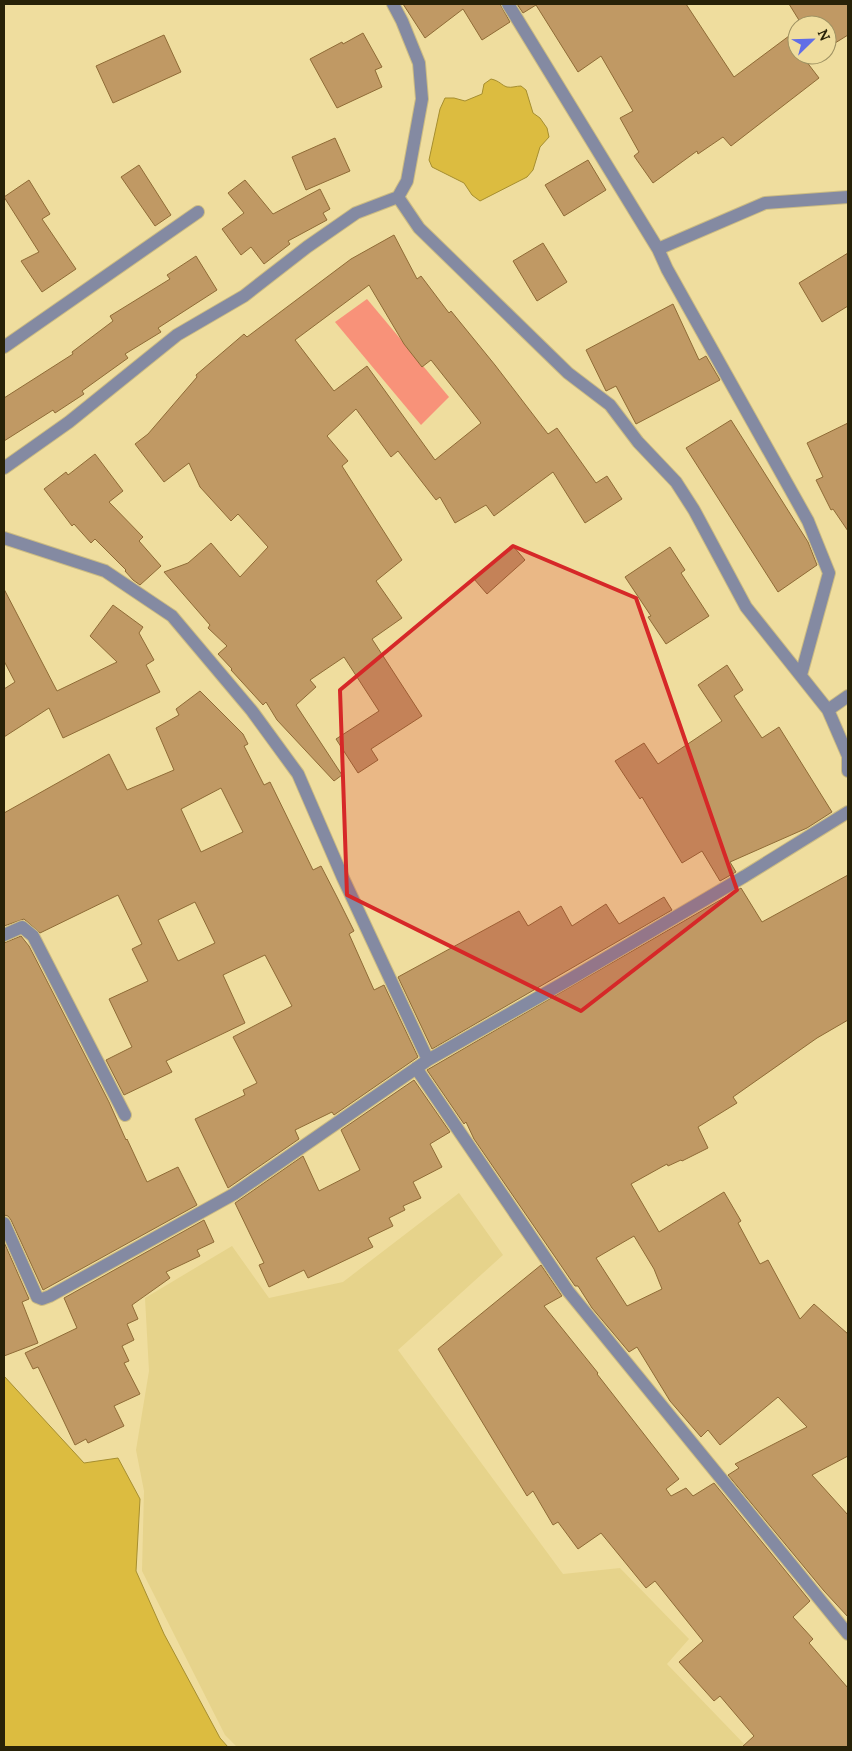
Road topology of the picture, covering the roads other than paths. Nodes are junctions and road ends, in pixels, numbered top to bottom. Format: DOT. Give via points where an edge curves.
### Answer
graph roads {
  1 [pos="393,4"];
  2 [pos="508,4"];
  3 [pos="398,197"];
  4 [pos="848,197"];
  5 [pos="198,212"];
  6 [pos="658,249"];
  7 [pos="4,347"];
  8 [pos="4,468"];
  9 [pos="4,538"];
  10 [pos="801,675"];
  11 [pos="848,696"];
  12 [pos="828,710"];
  13 [pos="848,772"];
  14 [pos="848,812"];
  15 [pos="4,935"];
  16 [pos="428,1060"];
  17 [pos="416,1068"];
  18 [pos="125,1115"];
  19 [pos="4,1223"];
  20 [pos="848,1634"];
  1 -- 3 [label="street" via="419,63 422,99 407,181"];
  2 -- 6 [label="street"];
  3 -- 8 [label="street" via="356,213 244,296 177,335 69,422"];
  3 -- 10 [label="street" via="419,228 568,373 610,405 638,442 676,482 746,607"];
  4 -- 6 [label="street" via="765,203"];
  5 -- 7 [label="street"];
  6 -- 10 [label="street" via="808,521 829,573"];
  9 -- 16 [label="street" via="105,571 172,616 252,710 298,774"];
  10 -- 12 [label="street"];
  11 -- 12 [label="street"];
  12 -- 13 [label="street" via="848,756"];
  14 -- 16 [label="street" via="745,876"];
  15 -- 18 [label="street" via="22,927 32,936"];
  16 -- 17 [label="street"];
  17 -- 19 [label="street" via="234,1194 42,1299 36,1297"];
  17 -- 20 [label="street" via="568,1291"];
}
